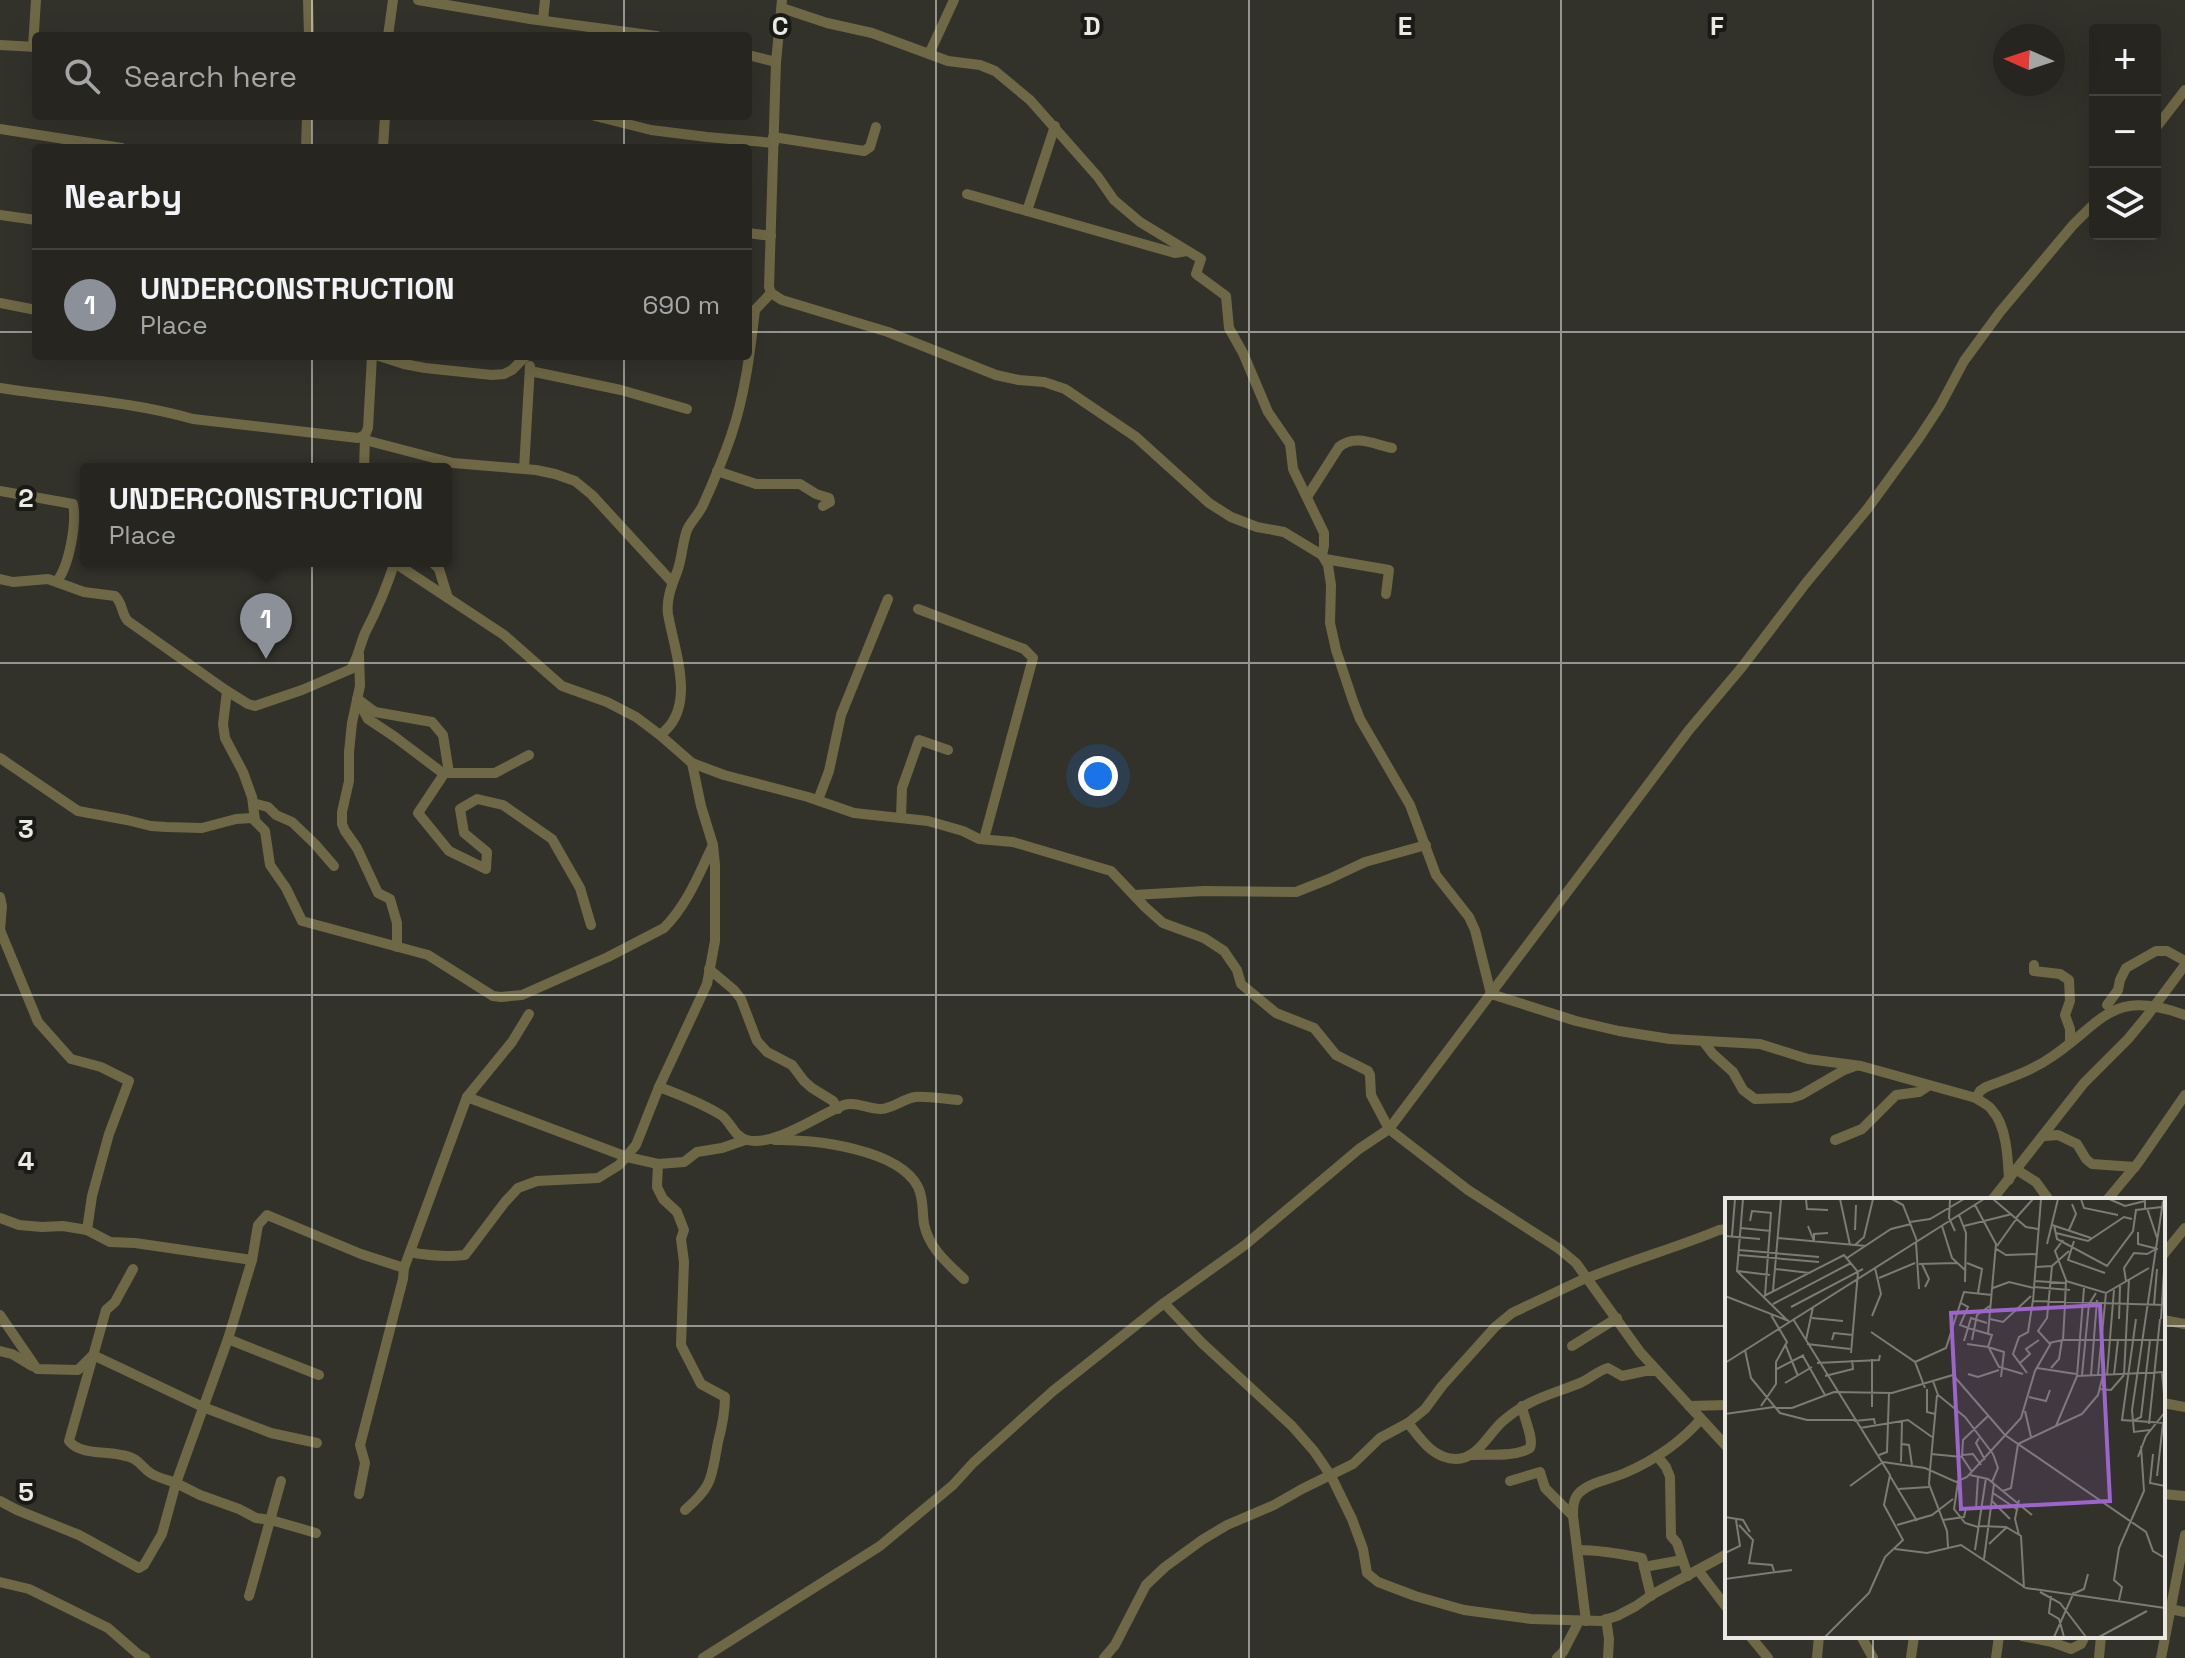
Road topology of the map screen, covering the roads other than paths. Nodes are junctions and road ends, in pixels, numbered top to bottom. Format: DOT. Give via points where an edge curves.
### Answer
graph roads {
  1 [pos="36,0"];
  2 [pos="308,0"];
  3 [pos="393,0"];
  4 [pos="418,0"];
  5 [pos="545,0"];
  6 [pos="954,0"];
  7 [pos="782,4"];
  8 [pos="543,20"];
  9 [pos="35,32"];
  10 [pos="309,32"];
  11 [pos="389,32"];
  12 [pos="628,32"];
  13 [pos="0,45"];
  14 [pos="32,47"];
  15 [pos="929,54"];
  16 [pos="752,56"];
  17 [pos="776,62"];
  18 [pos="2185,90"];
  19 [pos="307,120"];
  20 [pos="385,120"];
  21 [pos="611,120"];
  22 [pos="2161,121"];
  23 [pos="1055,126"];
  24 [pos="876,127"];
  25 [pos="0,129"];
  26 [pos="773,140"];
  27 [pos="63,144"];
  28 [pos="306,144"];
  29 [pos="383,144"];
  30 [pos="967,194"];
  31 [pos="2089,209"];
  32 [pos="1027,211"];
  33 [pos="0,215"];
  34 [pos="32,219"];
  35 [pos="752,234"];
  36 [pos="771,236"];
  37 [pos="1187,251"];
  38 [pos="771,293"];
  39 [pos="0,303"];
  40 [pos="32,309"];
  41 [pos="752,310"];
  42 [pos="372,360"];
  43 [pos="392,360"];
  44 [pos="524,360"];
  45 [pos="529,360"];
  46 [pos="745,360"];
  47 [pos="530,371"];
  48 [pos="0,388"];
  49 [pos="687,409"];
  50 [pos="365,438"];
  51 [pos="1392,448"];
  52 [pos="364,463"];
  53 [pos="524,469"];
  54 [pos="717,471"];
  55 [pos="0,491"];
  56 [pos="1307,497"];
  57 [pos="823,506"];
  58 [pos="1324,557"];
  59 [pos="394,567"];
  60 [pos="402,567"];
  61 [pos="437,567"];
  62 [pos="0,579"];
  63 [pos="57,581"];
  64 [pos="672,582"];
  65 [pos="1386,594"];
  66 [pos="448,598"];
  67 [pos="888,599"];
  68 [pos="918,609"];
  69 [pos="359,653"];
  70 [pos="227,691"];
  71 [pos="357,699"];
  72 [pos="660,735"];
  73 [pos="948,750"];
  74 [pos="529,755"];
  75 [pos="0,758"];
  76 [pos="692,763"];
  77 [pos="818,800"];
  78 [pos="253,803"];
  79 [pos="901,817"];
  80 [pos="255,820"];
  81 [pos="984,839"];
  82 [pos="713,845"];
  83 [pos="1426,845"];
  84 [pos="334,866"];
  85 [pos="1134,895"];
  86 [pos="0,897"];
  87 [pos="591,925"];
  88 [pos="0,930"];
  89 [pos="397,947"];
  90 [pos="2185,963"];
  91 [pos="2034,965"];
  92 [pos="709,969"];
  93 [pos="1491,994"];
  94 [pos="2107,1005"];
  95 [pos="2154,1007"];
  96 [pos="529,1014"];
  97 [pos="2185,1015"];
  98 [pos="1703,1041"];
  99 [pos="2070,1043"];
  100 [pos="1857,1065"];
  101 [pos="1928,1086"];
  102 [pos="659,1087"];
  103 [pos="2185,1095"];
  104 [pos="467,1097"];
  105 [pos="1976,1098"];
  106 [pos="958,1100"];
  107 [pos="838,1109"];
  108 [pos="1389,1129"];
  109 [pos="2045,1136"];
  110 [pos="745,1140"];
  111 [pos="765,1140"];
  112 [pos="1835,1140"];
  113 [pos="627,1157"];
  114 [pos="658,1164"];
  115 [pos="2135,1167"];
  116 [pos="2017,1170"];
  117 [pos="2009,1180"];
  118 [pos="1994,1198"];
  119 [pos="2048,1198"];
  120 [pos="2109,1198"];
  121 [pos="0,1218"];
  122 [pos="2185,1228"];
  123 [pos="1725,1229"];
  124 [pos="87,1230"];
  125 [pos="410,1252"];
  126 [pos="2165,1253"];
  127 [pos="252,1260"];
  128 [pos="404,1268"];
  129 [pos="133,1269"];
  130 [pos="1588,1278"];
  131 [pos="964,1279"];
  132 [pos="1164,1303"];
  133 [pos="0,1315"];
  134 [pos="1617,1318"];
  135 [pos="2165,1320"];
  136 [pos="2185,1324"];
  137 [pos="228,1339"];
  138 [pos="1572,1346"];
  139 [pos="0,1351"];
  140 [pos="93,1355"];
  141 [pos="37,1369"];
  142 [pos="1657,1371"];
  143 [pos="319,1375"];
  144 [pos="2165,1403"];
  145 [pos="1725,1405"];
  146 [pos="1522,1406"];
  147 [pos="1689,1406"];
  148 [pos="203,1407"];
  149 [pos="2185,1407"];
  150 [pos="1701,1419"];
  151 [pos="1408,1423"];
  152 [pos="317,1443"];
  153 [pos="1725,1445"];
  154 [pos="1471,1455"];
  155 [pos="1657,1456"];
  156 [pos="1331,1476"];
  157 [pos="281,1481"];
  158 [pos="1510,1481"];
  159 [pos="176,1483"];
  160 [pos="359,1494"];
  161 [pos="2165,1494"];
  162 [pos="2185,1496"];
  163 [pos="0,1501"];
  164 [pos="685,1510"];
  165 [pos="1573,1516"];
  166 [pos="271,1520"];
  167 [pos="316,1533"];
  168 [pos="2185,1535"];
  169 [pos="1578,1550"];
  170 [pos="1725,1555"];
  171 [pos="1682,1560"];
  172 [pos="1644,1567"];
  173 [pos="1693,1573"];
  174 [pos="0,1582"];
  175 [pos="2165,1584"];
  176 [pos="2175,1585"];
  177 [pos="249,1596"];
  178 [pos="1651,1596"];
  179 [pos="1725,1606"];
  180 [pos="2168,1608"];
  181 [pos="2185,1612"];
  182 [pos="1606,1619"];
  183 [pos="1582,1621"];
  184 [pos="2165,1629"];
  185 [pos="1752,1638"];
  186 [pos="1819,1638"];
  187 [pos="1862,1638"];
  188 [pos="1914,1638"];
  189 [pos="1999,1638"];
  190 [pos="2032,1638"];
  191 [pos="2084,1638"];
  192 [pos="2101,1638"];
  193 [pos="2164,1638"];
  194 [pos="1560,1657"];
  195 [pos="145,1658"];
  196 [pos="703,1658"];
  197 [pos="1104,1658"];
  198 [pos="1608,1658"];
  199 [pos="1768,1658"];
  200 [pos="1817,1658"];
  201 [pos="1873,1658"];
  202 [pos="1911,1658"];
  203 [pos="1996,1658"];
  204 [pos="2099,1658"];
  205 [pos="2161,1658"];
  1 -- 9 [label="street"];
  2 -- 10 [label="street"];
  3 -- 11 [label="street"];
  4 -- 8 [label="street"];
  5 -- 8 [label="street"];
  6 -- 15 [label="street"];
  7 -- 15 [label="street"];
  7 -- 17 [label="street"];
  8 -- 12 [label="street"];
  13 -- 14 [label="street"];
  15 -- 23 [label="street" via="995,71"];
  16 -- 17 [label="street"];
  17 -- 26 [label="street"];
  18 -- 22 [label="street"];
  19 -- 28 [label="street"];
  20 -- 29 [label="street"];
  21 -- 26 [label="street" via="707,137"];
  23 -- 32 [label="street"];
  23 -- 37 [label="street" via="1114,200"];
  24 -- 26 [label="street" via="864,151"];
  25 -- 27 [label="street"];
  26 -- 36 [label="street"];
  30 -- 32 [label="street"];
  31 -- 93 [label="street" via="2000,312 1868,508 1689,730"];
  32 -- 37 [label="street" via="1175,253"];
  33 -- 34 [label="street"];
  35 -- 36 [label="street"];
  36 -- 38 [label="street"];
  37 -- 56 [label="street" via="1201,259 1196,274 1227,298 1229,328 1268,412 1290,444 1293,469"];
  38 -- 41 [label="street"];
  38 -- 58 [label="street" via="996,375 1065,389 1136,437 1209,503 1231,517 1284,532"];
  39 -- 40 [label="street"];
  42 -- 50 [label="street"];
  43 -- 44 [label="street" via="499,375"];
  45 -- 47 [label="street"];
  46 -- 54 [label="street" via="740,405"];
  47 -- 49 [label="street"];
  47 -- 53 [label="street"];
  48 -- 50 [label="street" via="193,419"];
  50 -- 52 [label="street"];
  50 -- 53 [label="street" via="453,463"];
  51 -- 56 [label="street" via="1346,442"];
  53 -- 64 [label="street" via="575,481"];
  54 -- 57 [label="street" via="756,484 800,484 829,498"];
  54 -- 64 [label="street" via="703,507 688,527"];
  55 -- 63 [label="street" via="73,504 72,536"];
  56 -- 58 [label="street" via="1324,533"];
  58 -- 65 [label="street" via="1389,570"];
  58 -- 83 [label="street" via="1331,585 1330,623 1353,701"];
  59 -- 69 [label="street"];
  60 -- 66 [label="street"];
  61 -- 66 [label="street"];
  62 -- 63 [label="street"];
  63 -- 70 [label="street" via="84,592 116,596 128,621"];
  64 -- 72 [label="street" via="667,610 680,688 673,722"];
  66 -- 72 [label="street" via="504,635 565,688 617,706"];
  67 -- 77 [label="street" via="841,715"];
  68 -- 81 [label="street" via="1024,649 1033,658"];
  69 -- 70 [label="street" via="348,672 261,704 251,705"];
  69 -- 71 [label="street"];
  70 -- 78 [label="street" via="225,738"];
  71 -- 74 [label="street" via="375,712 432,722 443,735 449,773 495,773"];
  71 -- 87 [label="street" via="368,719 444,774 418,813 449,851 486,869 487,852 464,833 460,809 477,799 503,805 552,839 580,888"];
  71 -- 89 [label="street" via="342,824 378,893 390,899"];
  72 -- 76 [label="street"];
  73 -- 79 [label="street" via="919,740 902,788"];
  75 -- 80 [label="street" via="78,811 166,827"];
  76 -- 77 [label="street"];
  76 -- 82 [label="street"];
  77 -- 79 [label="street" via="854,813"];
  78 -- 80 [label="street"];
  78 -- 84 [label="street" via="292,822"];
  79 -- 81 [label="street"];
  80 -- 89 [label="street" via="265,831 270,865 302,921"];
  81 -- 85 [label="street" via="1013,842 1107,870"];
  82 -- 89 [label="street" via="688,896 664,928 522,995 493,996 428,955"];
  82 -- 92 [label="street" via="717,900"];
  83 -- 85 [label="street" via="1365,862 1296,892"];
  83 -- 93 [label="street" via="1436,875 1475,930"];
  85 -- 108 [label="street" via="1163,923 1209,940 1225,953 1241,984 1276,1013 1314,1028 1336,1055 1368,1071 1373,1103"];
  86 -- 88 [label="street"];
  88 -- 124 [label="street" via="38,1022 71,1059 129,1081 109,1134"];
  90 -- 94 [label="street" via="2167,951 2156,951 2126,968"];
  90 -- 95 [label="street"];
  91 -- 99 [label="street" via="2034,971 2069,980 2065,1015"];
  92 -- 102 [label="street" via="694,1015"];
  92 -- 107 [label="street" via="741,999 757,1041 767,1052 792,1065"];
  93 -- 98 [label="street" via="1619,1031"];
  93 -- 108 [label="street"];
  95 -- 97 [label="street"];
  95 -- 99 [label="street" via="2110,1011"];
  95 -- 109 [label="street" via="2084,1083"];
  96 -- 104 [label="street"];
  98 -- 100 [label="street" via="1760,1044 1808,1059"];
  98 -- 100 [label="street" via="1755,1099 1801,1095"];
  99 -- 105 [label="street" via="2026,1072 1980,1091"];
  100 -- 101 [label="street"];
  101 -- 105 [label="street"];
  101 -- 112 [label="street" via="1896,1095 1862,1129"];
  102 -- 110 [label="street" via="725,1117"];
  102 -- 113 [label="street"];
  103 -- 115 [label="street"];
  104 -- 113 [label="street"];
  104 -- 125 [label="street"];
  105 -- 117 [label="street" via="1997,1119"];
  106 -- 107 [label="street" via="915,1097 885,1109 848,1104"];
  107 -- 111 [label="street"];
  108 -- 130 [label="street" via="1468,1190 1558,1248"];
  108 -- 132 [label="street"];
  109 -- 115 [label="street" via="2058,1135 2077,1144 2092,1164"];
  109 -- 116 [label="street"];
  110 -- 111 [label="street"];
  110 -- 114 [label="street" via="697,1152 684,1162"];
  111 -- 131 [label="street" via="855,1148 897,1166 919,1189 931,1245"];
  113 -- 114 [label="street"];
  113 -- 125 [label="street" via="598,1178 537,1181 518,1188 465,1255"];
  114 -- 164 [label="street" via="657,1187 684,1230 681,1345 701,1384 725,1397 714,1473"];
  115 -- 120 [label="street"];
  116 -- 117 [label="street"];
  116 -- 119 [label="street"];
  117 -- 118 [label="street"];
  121 -- 124 [label="street" via="19,1225"];
  122 -- 126 [label="street"];
  123 -- 130 [label="street"];
  124 -- 127 [label="street" via="110,1242"];
  125 -- 128 [label="street"];
  127 -- 128 [label="street" via="258,1225 267,1215"];
  127 -- 137 [label="street"];
  128 -- 160 [label="street" via="360,1445 365,1463"];
  129 -- 140 [label="street" via="106,1310"];
  130 -- 134 [label="street"];
  130 -- 151 [label="street" via="1512,1313"];
  132 -- 156 [label="street" via="1301,1435"];
  132 -- 196 [label="street" via="1053,1391 880,1546"];
  133 -- 141 [label="street"];
  134 -- 138 [label="street"];
  134 -- 142 [label="street"];
  135 -- 136 [label="street"];
  137 -- 143 [label="street"];
  137 -- 148 [label="street"];
  139 -- 141 [label="street"];
  140 -- 141 [label="street" via="78,1370"];
  140 -- 148 [label="street"];
  140 -- 159 [label="street" via="70,1444 134,1458 150,1473"];
  142 -- 146 [label="street" via="1622,1376 1608,1368"];
  142 -- 147 [label="street"];
  144 -- 149 [label="street"];
  145 -- 147 [label="street"];
  146 -- 154 [label="street"];
  146 -- 154 [label="street" via="1532,1446 1518,1453"];
  147 -- 150 [label="street"];
  148 -- 152 [label="street" via="271,1433"];
  148 -- 159 [label="street"];
  150 -- 153 [label="street"];
  150 -- 155 [label="street" via="1686,1437"];
  151 -- 154 [label="street" via="1435,1454 1459,1459"];
  151 -- 156 [label="street"];
  155 -- 165 [label="street" via="1580,1492"];
  155 -- 171 [label="street" via="1670,1477 1671,1536"];
  156 -- 183 [label="street" via="1372,1579 1464,1610"];
  156 -- 197 [label="street" via="1215,1532 1165,1567 1146,1585"];
  157 -- 166 [label="street"];
  158 -- 165 [label="street" via="1540,1472 1545,1488"];
  159 -- 163 [label="street" via="162,1534 139,1568"];
  159 -- 166 [label="street"];
  161 -- 162 [label="street"];
  165 -- 169 [label="street"];
  166 -- 167 [label="street"];
  166 -- 177 [label="street"];
  168 -- 176 [label="street"];
  169 -- 172 [label="street" via="1641,1557"];
  169 -- 183 [label="street"];
  170 -- 173 [label="street"];
  171 -- 172 [label="street"];
  171 -- 173 [label="street"];
  172 -- 178 [label="street"];
  173 -- 178 [label="street"];
  173 -- 179 [label="street"];
  174 -- 195 [label="street" via="29,1589 108,1628"];
  175 -- 176 [label="street"];
  176 -- 180 [label="street"];
  178 -- 182 [label="street"];
  180 -- 181 [label="street"];
  180 -- 184 [label="street"];
  182 -- 183 [label="street"];
  182 -- 198 [label="street"];
  183 -- 194 [label="street"];
  185 -- 199 [label="street"];
  186 -- 200 [label="street"];
  187 -- 201 [label="street"];
  188 -- 202 [label="street"];
  189 -- 203 [label="street"];
  190 -- 191 [label="street" via="2071,1649"];
  192 -- 204 [label="street"];
  193 -- 205 [label="street"];
}
